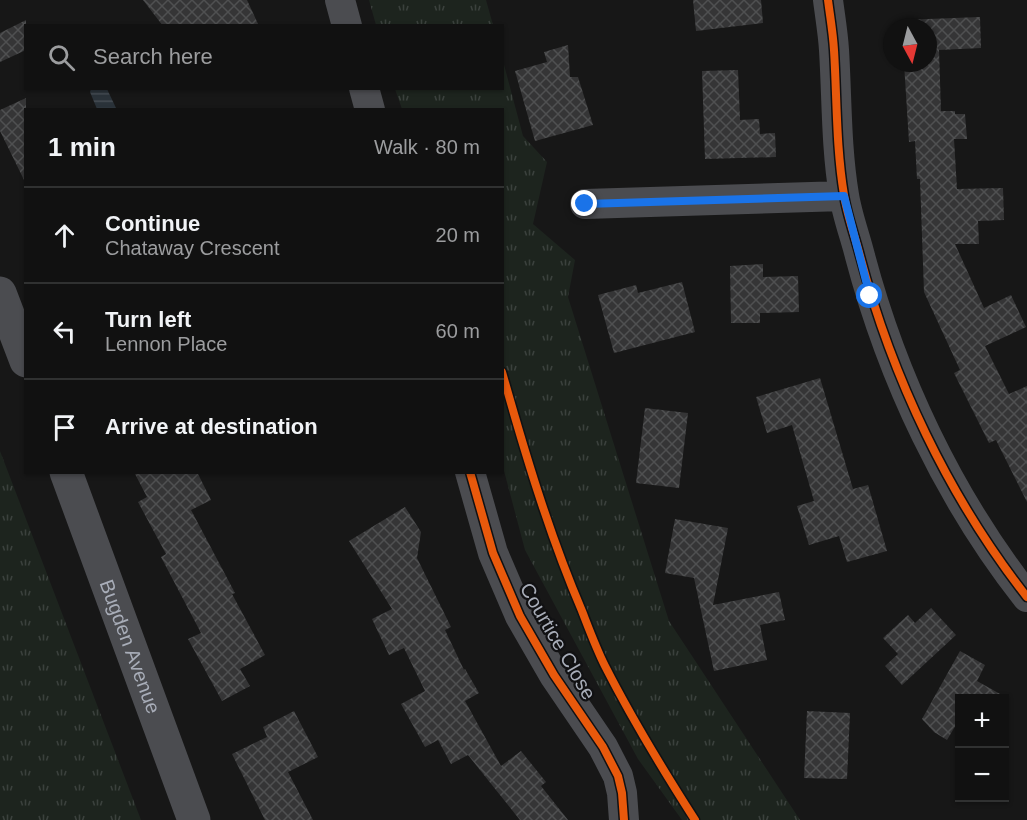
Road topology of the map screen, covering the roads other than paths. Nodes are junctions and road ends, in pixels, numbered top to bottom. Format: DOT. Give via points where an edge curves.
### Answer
graph roads {
  1 [pos="340,0"];
  2 [pos="828,0"];
  3 [pos="346,24"];
  4 [pos="365,90"];
  5 [pos="369,108"];
  6 [pos="844,196"];
  7 [pos="585,204"];
  8 [pos="0,293"];
  9 [pos="24,356"];
  10 [pos="67,474"];
  11 [pos="471,474"];
  12 [pos="1027,597"];
  13 [pos="194,820"];
  14 [pos="624,820"];
  1 -- 3 [label="street"];
  2 -- 6 [label="street"];
  4 -- 5 [label="street"];
  6 -- 7 [label="street"];
  6 -- 12 [label="street" via="870,296 907,393 952,484"];
  8 -- 9 [label="street"];
  10 -- 13 [label="street, Bugden Avenue"];
  11 -- 14 [label="street, Courtice Close" via="493,553 520,616 618,776"];
}
